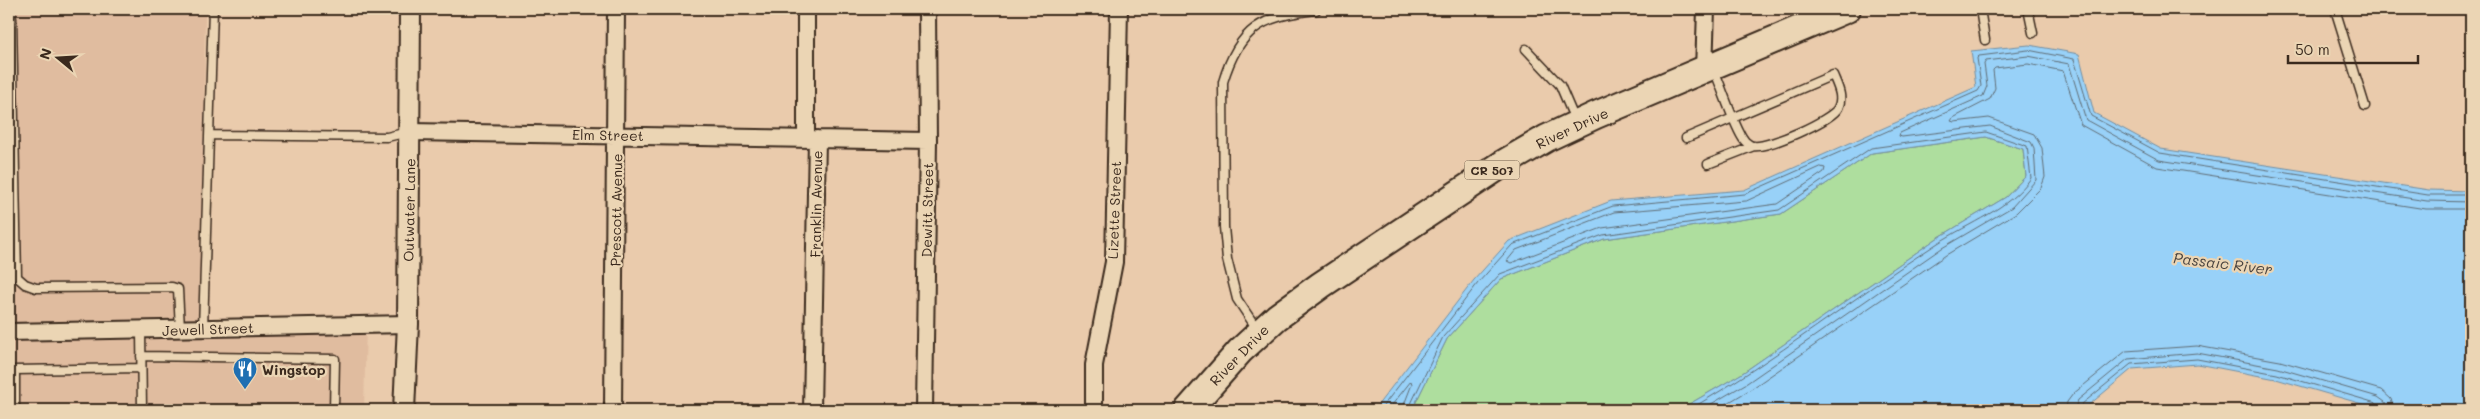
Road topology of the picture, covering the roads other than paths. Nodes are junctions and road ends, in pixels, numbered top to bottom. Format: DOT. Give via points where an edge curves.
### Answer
graph roads {
  1 [pos="213,9"];
  2 [pos="410,9"];
  3 [pos="616,9"];
  4 [pos="806,9"];
  5 [pos="928,9"];
  6 [pos="1119,9"];
  7 [pos="1706,9"];
  8 [pos="1847,9"];
  9 [pos="1980,9"];
  10 [pos="2028,9"];
  11 [pos="2335,9"];
  12 [pos="1316,10"];
  13 [pos="12,18"];
  14 [pos="2033,33"];
  15 [pos="1985,40"];
  16 [pos="1526,49"];
  17 [pos="11,64"];
  18 [pos="1709,69"];
  19 [pos="2365,106"];
  20 [pos="1734,116"];
  21 [pos="1577,124"];
  22 [pos="410,132"];
  23 [pos="210,135"];
  24 [pos="617,136"];
  25 [pos="1686,138"];
  26 [pos="812,139"];
  27 [pos="928,141"];
  28 [pos="1754,146"];
  29 [pos="11,151"];
  30 [pos="1708,164"];
  31 [pos="408,324"];
  32 [pos="180,329"];
  33 [pos="203,329"];
  34 [pos="141,331"];
  35 [pos="9,332"];
  36 [pos="1260,332"];
  37 [pos="141,356"];
  38 [pos="141,368"];
  39 [pos="15,410"];
  40 [pos="142,410"];
  41 [pos="334,410"];
  42 [pos="404,410"];
  43 [pos="613,410"];
  44 [pos="812,410"];
  45 [pos="924,410"];
  46 [pos="1094,410"];
  47 [pos="1188,410"];
  1 -- 23 [label="lane"];
  2 -- 22 [label="street, Outwater Lane"];
  3 -- 24 [label="street, Prescott Avenue"];
  4 -- 26 [label="street, Franklin Avenue"];
  5 -- 27 [label="street, Dewitt Street"];
  6 -- 46 [label="street, Lizette Street" via="1114,262 1094,365"];
  7 -- 18 [label="street"];
  8 -- 18 [label="main road, River Drive / CR 507"];
  9 -- 15 [label="lane"];
  10 -- 14 [label="lane"];
  11 -- 19 [label="lane"];
  12 -- 36 [label="lane" via="1285,13 1258,24 1229,61 1223,82 1227,259 1237,299"];
  13 -- 17 [label="lane"];
  16 -- 21 [label="lane" via="1560,85"];
  17 -- 29 [label="lane"];
  18 -- 20 [label="lane"];
  18 -- 21 [label="main road, River Drive / CR 507"];
  20 -- 25 [label="lane"];
  20 -- 28 [label="lane" via="1744,140"];
  20 -- 28 [label="lane" via="1833,75 1841,94 1840,106 1832,116 1766,145"];
  21 -- 36 [label="main road, River Drive / CR 507" via="1547,138 1462,189 1321,285"];
  22 -- 23 [label="lane" via="387,137"];
  22 -- 24 [label="street, Elm Street"];
  22 -- 31 [label="street, Outwater Lane"];
  23 -- 33 [label="lane"];
  24 -- 26 [label="street, Elm Street"];
  24 -- 43 [label="street, Prescott Avenue"];
  26 -- 27 [label="street, Elm Street"];
  26 -- 44 [label="street, Franklin Avenue"];
  27 -- 45 [label="street, Dewitt Street"];
  28 -- 30 [label="lane"];
  29 -- 32 [label="lane" via="17,277 36,288 172,287 178,289"];
  31 -- 33 [label="street, Jewell Street"];
  31 -- 42 [label="street, Outwater Lane"];
  32 -- 33 [label="street, Jewell Street"];
  32 -- 34 [label="street, Jewell Street"];
  34 -- 35 [label="street, Jewell Street"];
  34 -- 37 [label="lane"];
  36 -- 47 [label="main road, River Drive / CR 507"];
  37 -- 38 [label="lane"];
  37 -- 41 [label="lane" via="335,359"];
  38 -- 39 [label="lane" via="15,370"];
  38 -- 40 [label="lane"];
}
